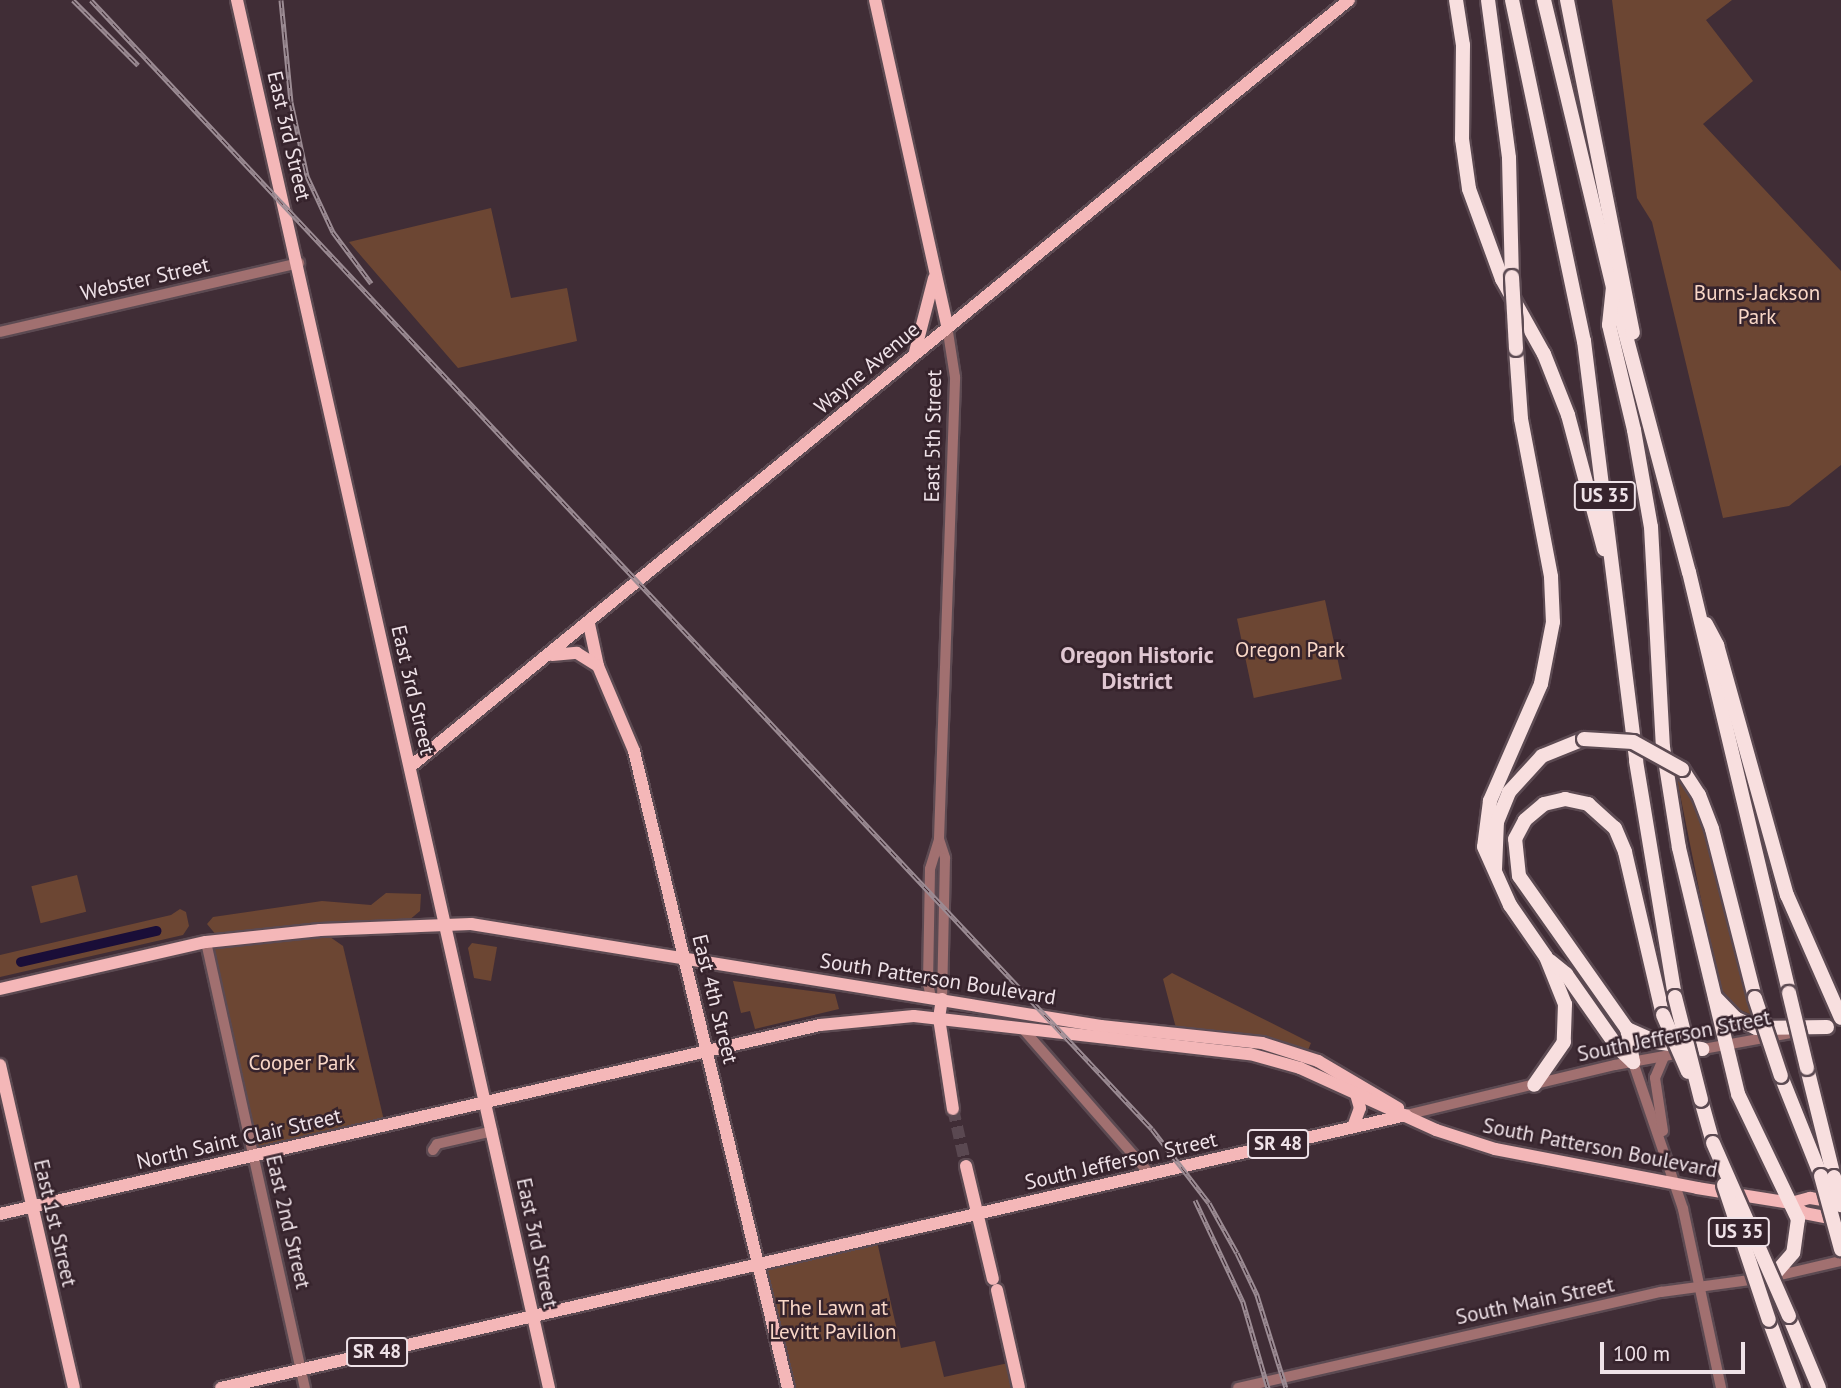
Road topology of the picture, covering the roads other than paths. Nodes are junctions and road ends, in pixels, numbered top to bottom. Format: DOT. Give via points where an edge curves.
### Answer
graph roads {
  1 [pos="237,0"];
  2 [pos="875,0"];
  3 [pos="1349,0"];
  4 [pos="1456,0"];
  5 [pos="1488,0"];
  6 [pos="1512,0"];
  7 [pos="1544,0"];
  8 [pos="1567,0"];
  9 [pos="299,263"];
  10 [pos="935,267"];
  11 [pos="1613,287"];
  12 [pos="947,326"];
  13 [pos="0,332"];
  14 [pos="914,355"];
  15 [pos="1637,370"];
  16 [pos="1617,600"];
  17 [pos="1697,608"];
  18 [pos="589,624"];
  19 [pos="548,657"];
  20 [pos="598,666"];
  21 [pos="411,766"];
  22 [pos="1495,871"];
  23 [pos="447,923"];
  24 [pos="206,942"];
  25 [pos="1546,957"];
  26 [pos="685,958"];
  27 [pos="0,989"];
  28 [pos="1712,990"];
  29 [pos="937,998"];
  30 [pos="939,1018"];
  31 [pos="1841,1018"];
  32 [pos="1834,1026"];
  33 [pos="1628,1029"];
  34 [pos="1023,1030"];
  35 [pos="1724,1045"];
  36 [pos="1702,1049"];
  37 [pos="709,1051"];
  38 [pos="1664,1056"];
  39 [pos="1633,1062"];
  40 [pos="0,1065"];
  41 [pos="1534,1085"];
  42 [pos="1356,1094"];
  43 [pos="1701,1100"];
  44 [pos="486,1101"];
  45 [pos="953,1109"];
  46 [pos="1406,1115"];
  47 [pos="1353,1127"];
  48 [pos="493,1131"];
  49 [pos="1664,1142"];
  50 [pos="1713,1143"];
  51 [pos="433,1150"];
  52 [pos="254,1155"];
  53 [pos="967,1166"];
  54 [pos="1150,1174"];
  55 [pos="1827,1177"];
  56 [pos="1675,1182"];
  57 [pos="1791,1203"];
  58 [pos="1841,1204"];
  59 [pos="30,1207"];
  60 [pos="0,1214"];
  61 [pos="978,1214"];
  62 [pos="1841,1220"];
  63 [pos="1841,1249"];
  64 [pos="1841,1261"];
  65 [pos="759,1264"];
  66 [pos="1772,1277"];
  67 [pos="1699,1286"];
  68 [pos="534,1316"];
  69 [pos="301,1370"];
  70 [pos="1020,1387"];
  71 [pos="74,1388"];
  72 [pos="221,1388"];
  73 [pos="305,1388"];
  74 [pos="549,1388"];
  75 [pos="788,1388"];
  76 [pos="1240,1388"];
  77 [pos="1721,1388"];
  78 [pos="1794,1388"];
  79 [pos="1819,1388"];
  1 -- 9 [label="main road, East 3rd Street"];
  2 -- 10 [label="main road, East 5th Street"];
  3 -- 12 [label="main road, Wayne Avenue"];
  4 -- 16 [label="highway" via="1463,45 1462,139 1469,189 1502,279 1544,354 1568,415"];
  5 -- 22 [label="highway, bridge" via="1509,158 1521,419 1550,577 1553,622 1541,684 1484,824 1484,847"];
  6 -- 16 [label="highway, US 35" via="1584,341"];
  7 -- 11 [label="highway, US 35"];
  8 -- 15 [label="highway" via="1630,301"];
  9 -- 13 [label="street, Webster Street"];
  9 -- 21 [label="main road, East 3rd Street"];
  10 -- 12 [label="main road, East 5th Street"];
  10 -- 14 [label="main road" via="930,307"];
  11 -- 15 [label="highway, US 35"];
  11 -- 28 [label="highway" via="1609,325 1651,527 1665,761 1679,849"];
  12 -- 14 [label="main road, Wayne Avenue"];
  12 -- 29 [label="street, East 5th Street" via="956,377 939,839 945,858"];
  14 -- 18 [label="main road, Wayne Avenue"];
  15 -- 17 [label="highway, US 35"];
  16 -- 43 [label="highway, US 35, bridge" via="1636,761 1675,997"];
  17 -- 31 [label="highway" via="1717,645 1787,895"];
  17 -- 55 [label="highway, US 35, bridge" via="1807,1068"];
  18 -- 19 [label="main road, Wayne Avenue"];
  18 -- 20 [label="main road, East 4th Street"];
  19 -- 20 [label="main road" via="572,652"];
  19 -- 21 [label="main road, Wayne Avenue"];
  20 -- 26 [label="main road, East 4th Street" via="634,751"];
  21 -- 23 [label="main road, East 3rd Street"];
  22 -- 25 [label="highway" via="1510,905"];
  22 -- 55 [label="highway, bridge" via="1497,822 1509,792 1542,756 1584,739 1633,743 1682,769 1699,795 1712,829 1755,998 1781,1076"];
  23 -- 24 [label="main road, South Patterson Boulevard"];
  23 -- 26 [label="main road, South Patterson Boulevard" via="535,932"];
  23 -- 44 [label="main road, East 3rd Street"];
  24 -- 27 [label="main road, South Patterson Boulevard"];
  24 -- 52 [label="street, East 2nd Street"];
  25 -- 39 [label="highway" via="1566,974"];
  25 -- 41 [label="highway" via="1564,999 1567,1026 1559,1053"];
  26 -- 29 [label="main road, South Patterson Boulevard"];
  26 -- 37 [label="main road, East 4th Street"];
  28 -- 32 [label="highway" via="1727,1012 1756,1028"];
  28 -- 35 [label="highway"];
  29 -- 30 [label="main road, East 5th Street"];
  29 -- 46 [label="main road, South Patterson Boulevard" via="1101,1026 1271,1045 1337,1071 1380,1094"];
  30 -- 34 [label="main road, South Patterson Boulevard"];
  30 -- 37 [label="main road, South Patterson Boulevard" via="829,1024"];
  30 -- 45 [label="main road, East 5th Street"];
  32 -- 35 [label="street, South Jefferson Street"];
  33 -- 36 [label="highway" via="1656,1042"];
  33 -- 39 [label="highway"];
  33 -- 43 [label="highway, bridge" via="1519,876 1515,839 1525,820 1544,804 1577,800 1598,809 1615,828 1625,852 1663,1015"];
  34 -- 42 [label="main road, South Patterson Boulevard" via="1250,1054 1300,1068"];
  34 -- 54 [label="street"];
  35 -- 36 [label="street, South Jefferson Street"];
  35 -- 57 [label="highway" via="1747,1117"];
  36 -- 38 [label="street, South Jefferson Street"];
  37 -- 44 [label="main road, North Saint Clair Street"];
  37 -- 65 [label="main road, East 4th Street"];
  38 -- 39 [label="street, South Jefferson Street"];
  38 -- 49 [label="street" via="1655,1084"];
  39 -- 41 [label="street, South Jefferson Street"];
  39 -- 49 [label="street"];
  40 -- 59 [label="main road, East 1st Street"];
  41 -- 46 [label="street, South Jefferson Street"];
  42 -- 46 [label="main road, South Patterson Boulevard"];
  42 -- 47 [label="main road" via="1360,1108"];
  43 -- 50 [label="highway, US 35"];
  44 -- 48 [label="main road, East 3rd Street"];
  44 -- 52 [label="main road, North Saint Clair Street"];
  46 -- 47 [label="main road, South Jefferson Street / SR 48"];
  46 -- 56 [label="main road, South Patterson Boulevard" via="1495,1149"];
  47 -- 54 [label="main road, South Jefferson Street / SR 48"];
  48 -- 51 [label="street" via="437,1144"];
  48 -- 68 [label="main road, East 3rd Street"];
  49 -- 56 [label="street"];
  50 -- 78 [label="highway, US 35, bridge"];
  50 -- 79 [label="highway, bridge"];
  52 -- 59 [label="main road, North Saint Clair Street"];
  52 -- 69 [label="street, East 2nd Street"];
  53 -- 61 [label="main road"];
  54 -- 61 [label="main road, South Jefferson Street / SR 48"];
  55 -- 58 [label="highway, US 35, bridge"];
  55 -- 63 [label="highway, bridge"];
  56 -- 57 [label="main road, South Patterson Boulevard"];
  56 -- 67 [label="street"];
  57 -- 58 [label="main road, South Patterson Boulevard" via="1810,1198"];
  57 -- 62 [label="main road, South Patterson Boulevard" via="1804,1213"];
  57 -- 66 [label="highway" via="1798,1219 1798,1240 1790,1260"];
  59 -- 60 [label="main road, North Saint Clair Street"];
  59 -- 71 [label="main road, East 1st Street"];
  61 -- 65 [label="main road, South Jefferson Street / SR 48"];
  61 -- 70 [label="main road"];
  64 -- 66 [label="street, South Main Street"];
  65 -- 68 [label="main road, South Jefferson Street / SR 48"];
  65 -- 75 [label="main road, East 4th Street"];
  66 -- 67 [label="street, South Main Street"];
  67 -- 76 [label="street, South Main Street"];
  67 -- 77 [label="street"];
  68 -- 69 [label="main road, SR 48"];
  68 -- 74 [label="main road, East 3rd Street"];
  69 -- 72 [label="main road, SR 48"];
  69 -- 73 [label="street, East 2nd Street"];
}
